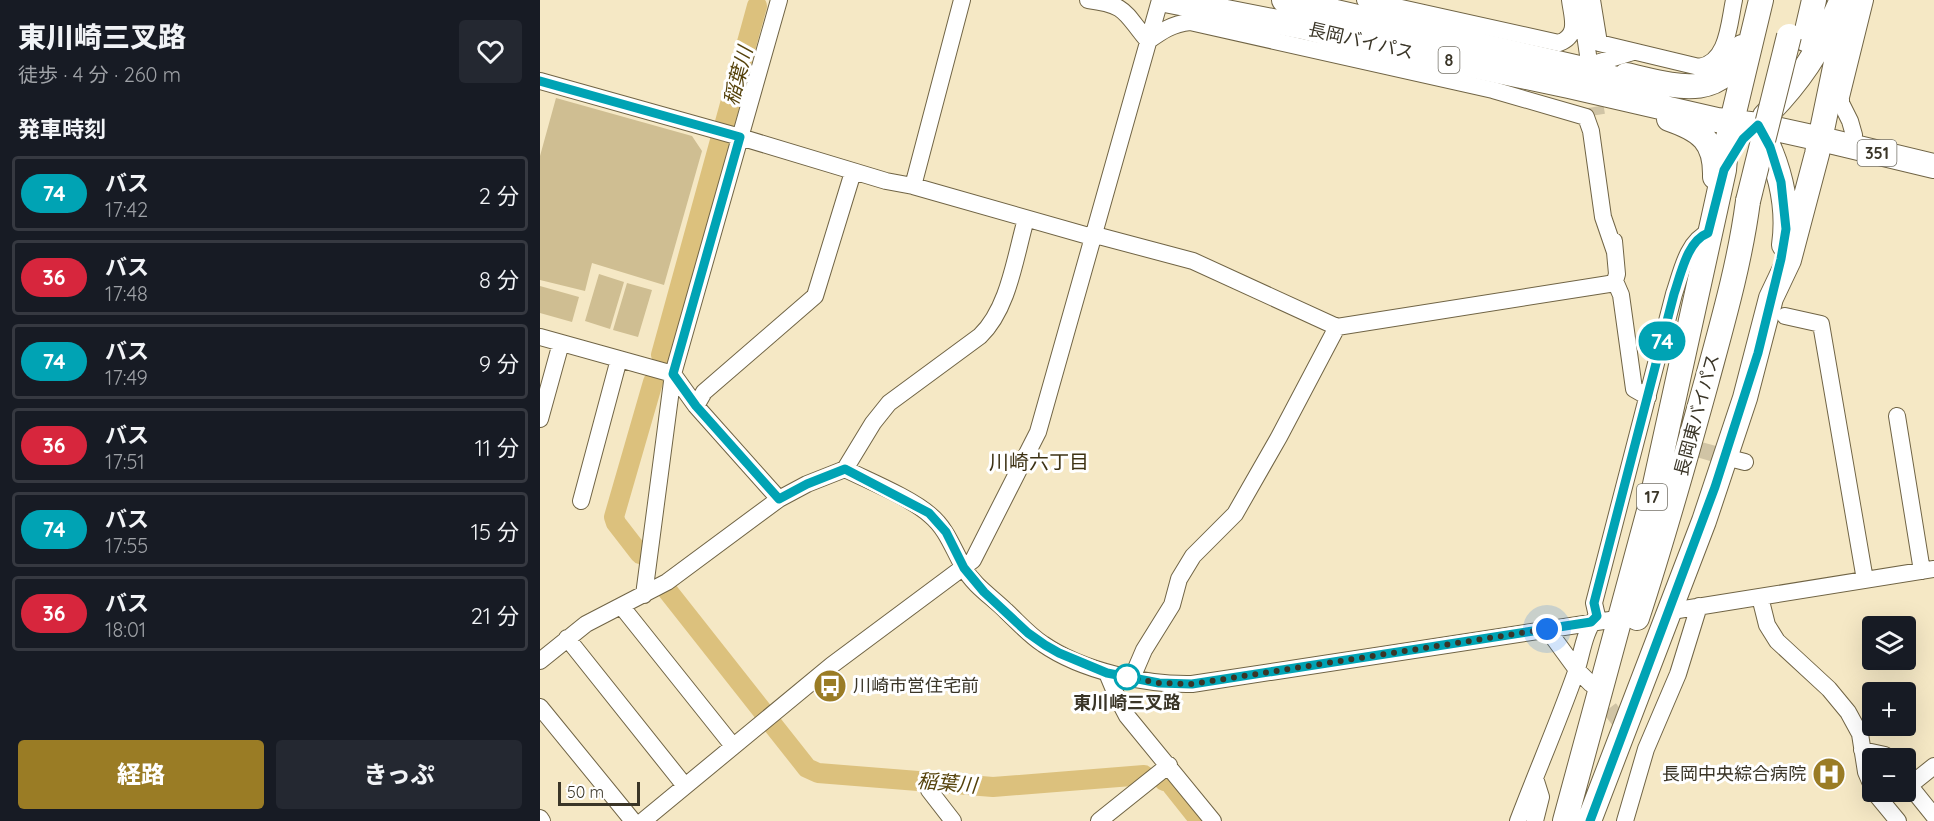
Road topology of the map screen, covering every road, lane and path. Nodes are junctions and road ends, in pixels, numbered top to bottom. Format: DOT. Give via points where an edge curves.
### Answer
graph roads {
  1 [pos="962,0"];
  2 [pos="1088,0"];
  3 [pos="1160,0"];
  4 [pos="1165,0"];
  5 [pos="1284,0"];
  6 [pos="1368,0"];
  7 [pos="1570,0"];
  8 [pos="1580,0"];
  9 [pos="1592,0"];
  10 [pos="1734,0"];
  11 [pos="1759,0"];
  12 [pos="1798,0"];
  13 [pos="1814,0"];
  14 [pos="1842,0"];
  15 [pos="1849,0"];
  16 [pos="1864,0"];
  17 [pos="780,1"];
  18 [pos="1433,16"];
  19 [pos="1797,37"];
  20 [pos="1450,38"];
  21 [pos="1148,41"];
  22 [pos="1633,52"];
  23 [pos="1373,53"];
  24 [pos="1579,70"];
  25 [pos="1529,78"];
  26 [pos="540,81"];
  27 [pos="1493,90"];
  28 [pos="1597,115"];
  29 [pos="1756,119"];
  30 [pos="1854,135"];
  31 [pos="740,137"];
  32 [pos="1820,140"];
  33 [pos="1929,161"];
  34 [pos="853,172"];
  35 [pos="913,186"];
  36 [pos="1756,203"];
  37 [pos="1026,219"];
  38 [pos="1708,233"];
  39 [pos="1092,237"];
  40 [pos="1615,252"];
  41 [pos="1615,281"];
  42 [pos="1778,307"];
  43 [pos="1337,327"];
  44 [pos="540,337"];
  45 [pos="561,343"];
  46 [pos="619,359"];
  47 [pos="673,374"];
  48 [pos="1648,398"];
  49 [pos="696,406"];
  50 [pos="1897,416"];
  51 [pos="540,419"];
  52 [pos="845,469"];
  53 [pos="779,499"];
  54 [pos="581,501"];
  55 [pos="964,568"];
  56 [pos="1928,570"];
  57 [pos="1865,580"];
  58 [pos="644,595"];
  59 [pos="1760,597"];
  60 [pos="1699,606"];
  61 [pos="621,607"];
  62 [pos="1678,610"];
  63 [pos="1610,620"];
  64 [pos="1591,622"];
  65 [pos="1547,629"];
  66 [pos="567,638"];
  67 [pos="540,662"];
  68 [pos="1577,670"];
  69 [pos="1107,673"];
  70 [pos="1132,678"];
  71 [pos="1592,684"];
  72 [pos="540,707"];
  73 [pos="1632,738"];
  74 [pos="733,746"];
  75 [pos="1646,749"];
  76 [pos="1862,750"];
  77 [pos="1169,765"];
  78 [pos="1934,766"];
  79 [pos="1916,777"];
  80 [pos="1535,778"];
  81 [pos="685,786"];
  82 [pos="1635,786"];
  83 [pos="929,790"];
  84 [pos="1916,794"];
  85 [pos="1882,802"];
  86 [pos="1934,816"];
  87 [pos="1207,819"];
  88 [pos="633,821"];
  89 [pos="643,821"];
  90 [pos="953,821"];
  91 [pos="1099,821"];
  92 [pos="1518,821"];
  93 [pos="1535,821"];
  94 [pos="1566,821"];
  95 [pos="1583,821"];
  96 [pos="1590,821"];
  97 [pos="1617,821"];
  98 [pos="1625,821"];
  99 [pos="1898,821"];
  1 -- 35 [label="street"];
  2 -- 21 [label="street" via="1124,10"];
  3 -- 21 [label="street"];
  4 -- 23 [label="highway, 長岡バイパス / 8" via="1303,27"];
  5 -- 20 [label="highway, 長岡バイパス / 8"];
  6 -- 18 [label="street"];
  7 -- 18 [label="street" via="1572,34 1559,43"];
  8 -- 24 [label="street"];
  9 -- 22 [label="street" via="1599,43"];
  10 -- 22 [label="street" via="1723,49 1712,62 1699,67"];
  11 -- 24 [label="highway" via="1739,57 1718,80 1682,87 1617,73"];
  11 -- 29 [label="highway" via="1741,86"];
  12 -- 19 [label="highway, 長岡東バイパス"];
  13 -- 19 [label="highway, 長岡東バイパス"];
  14 -- 29 [label="highway" via="1801,77"];
  15 -- 32 [label="highway"];
  16 -- 30 [label="street" via="1841,97"];
  17 -- 31 [label="street"];
  18 -- 20 [label="street"];
  19 -- 29 [label="highway, 長岡東バイパス, bridge"];
  20 -- 24 [label="highway, 長岡バイパス / 8"];
  21 -- 23 [label="street" via="1168,27 1190,22"];
  21 -- 39 [label="street"];
  22 -- 24 [label="street"];
  23 -- 25 [label="highway, 長岡バイパス / 8"];
  23 -- 27 [label="street"];
  24 -- 25 [label="highway, 長岡バイパス / 8"];
  24 -- 29 [label="highway, 長岡バイパス / 8"];
  24 -- 38 [label="highway" via="1630,109 1688,125 1706,139 1715,174"];
  25 -- 27 [label="street"];
  26 -- 31 [label="street"];
  27 -- 40 [label="street" via="1586,117 1603,217"];
  28 -- 40 [label="street"];
  29 -- 32 [label="highway, 8"];
  29 -- 36 [label="highway, 長岡東バイパス / 17, bridge"];
  29 -- 38 [label="highway, 17" via="1724,170"];
  29 -- 42 [label="highway" via="1781,182 1786,229"];
  30 -- 32 [label="highway, 351"];
  30 -- 33 [label="highway, 351"];
  31 -- 34 [label="street"];
  31 -- 47 [label="street"];
  32 -- 33 [label="highway, 351"];
  32 -- 42 [label="highway"];
  34 -- 35 [label="street"];
  34 -- 49 [label="street" via="815,296 704,392"];
  35 -- 37 [label="street"];
  36 -- 94 [label="highway, 長岡東バイパス / 17" via="1744,233 1669,515"];
  36 -- 95 [label="highway, 長岡東バイパス / 17" via="1749,273 1690,501"];
  37 -- 39 [label="street"];
  37 -- 52 [label="street" via="1003,300 990,327 889,403"];
  38 -- 48 [label="street" via="1697,240 1674,294"];
  38 -- 94 [label="highway, 17" via="1648,516"];
  39 -- 43 [label="street" via="1194,261"];
  39 -- 55 [label="street" via="1038,432 973,561"];
  40 -- 41 [label="street"];
  41 -- 43 [label="street"];
  41 -- 48 [label="street" via="1621,295 1634,389"];
  42 -- 57 [label="street" via="1821,324"];
  42 -- 96 [label="highway" via="1707,511"];
  43 -- 70 [label="street" via="1235,514 1193,555 1179,579 1172,605"];
  44 -- 45 [label="street"];
  45 -- 46 [label="street"];
  45 -- 51 [label="street"];
  46 -- 47 [label="street"];
  46 -- 54 [label="street"];
  47 -- 49 [label="street"];
  47 -- 58 [label="street"];
  48 -- 64 [label="street" via="1645,435 1594,603 1597,616"];
  49 -- 53 [label="street"];
  50 -- 56 [label="street"];
  52 -- 53 [label="street"];
  52 -- 55 [label="street" via="929,513 946,532"];
  53 -- 58 [label="street"];
  55 -- 69 [label="street" via="1028,633 1059,653"];
  55 -- 74 [label="street" via="832,665"];
  56 -- 57 [label="street"];
  57 -- 59 [label="street"];
  58 -- 61 [label="street"];
  59 -- 60 [label="street"];
  59 -- 76 [label="street" via="1767,625 1777,641 1848,712 1860,734"];
  60 -- 62 [label="street"];
  60 -- 75 [label="street" via="1678,674"];
  61 -- 66 [label="street"];
  61 -- 74 [label="street"];
  63 -- 64 [label="street"];
  64 -- 65 [label="street"];
  64 -- 68 [label="street"];
  65 -- 68 [label="street"];
  65 -- 70 [label="street" via="1192,684"];
  66 -- 67 [label="street"];
  66 -- 81 [label="street"];
  68 -- 71 [label="street"];
  68 -- 80 [label="street"];
  69 -- 70 [label="street"];
  69 -- 77 [label="street" via="1127,716"];
  72 -- 88 [label="street"];
  73 -- 75 [label="street"];
  74 -- 81 [label="street"];
  75 -- 82 [label="street"];
  77 -- 87 [label="street"];
  77 -- 91 [label="street"];
  78 -- 79 [label="street"];
  80 -- 92 [label="street"];
  80 -- 93 [label="street" via="1541,797"];
  81 -- 89 [label="street"];
  82 -- 97 [label="street"];
  82 -- 98 [label="street"];
  83 -- 90 [label="street"];
  84 -- 86 [label="street"];
  85 -- 99 [label="street"];
}
